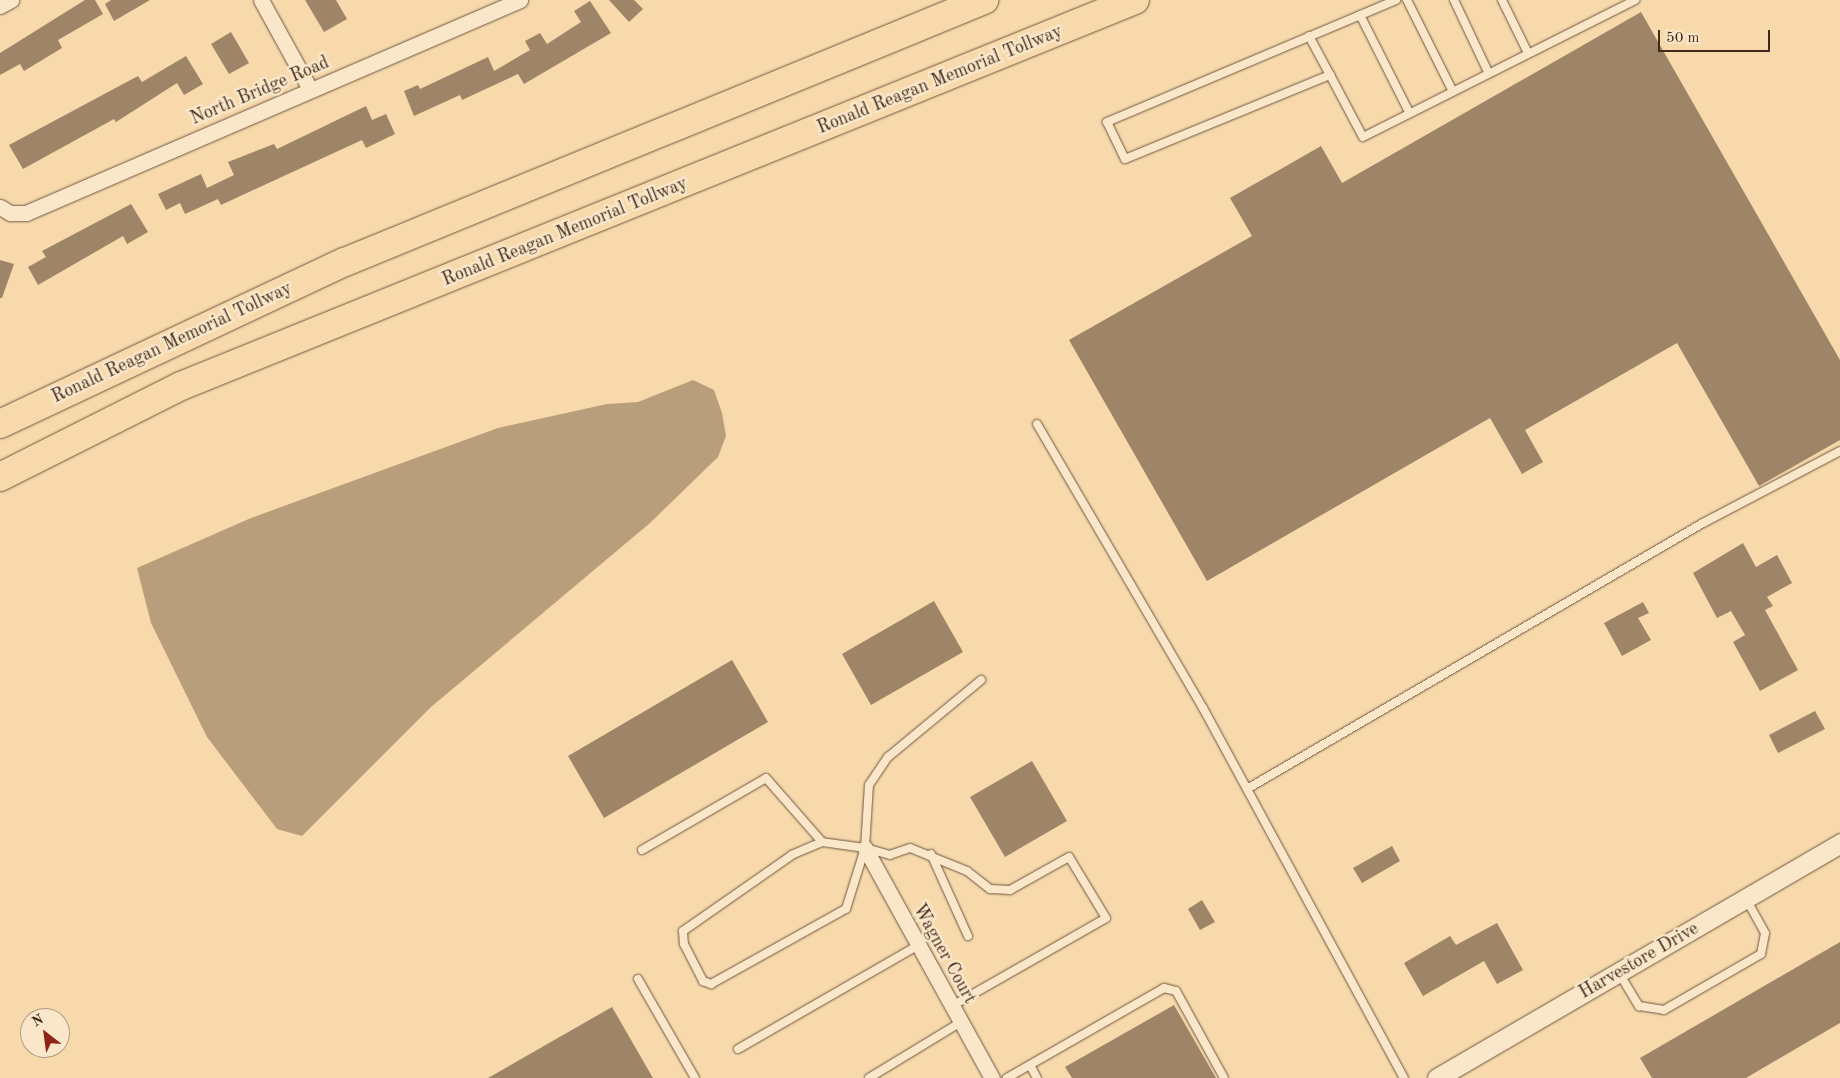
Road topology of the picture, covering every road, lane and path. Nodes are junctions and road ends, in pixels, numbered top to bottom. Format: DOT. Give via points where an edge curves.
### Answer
graph roads {
  1 [pos="11,0"];
  2 [pos="261,0"];
  3 [pos="984,0"];
  4 [pos="1135,0"];
  5 [pos="1396,0"];
  6 [pos="1407,0"];
  7 [pos="1454,0"];
  8 [pos="1502,0"];
  9 [pos="1635,0"];
  10 [pos="513,1"];
  11 [pos="0,6"];
  12 [pos="1360,15"];
  13 [pos="1309,36"];
  14 [pos="1528,53"];
  15 [pos="1488,72"];
  16 [pos="1330,75"];
  17 [pos="310,89"];
  18 [pos="1452,90"];
  19 [pos="1409,112"];
  20 [pos="0,207"];
  21 [pos="0,424"];
  22 [pos="1037,424"];
  23 [pos="1840,451"];
  24 [pos="0,477"];
  25 [pos="982,680"];
  26 [pos="1247,789"];
  27 [pos="822,842"];
  28 [pos="1840,843"];
  29 [pos="865,848"];
  30 [pos="642,850"];
  31 [pos="931,854"];
  32 [pos="1746,899"];
  33 [pos="968,936"];
  34 [pos="917,946"];
  35 [pos="1619,973"];
  36 [pos="638,979"];
  37 [pos="952,1006"];
  38 [pos="961,1022"];
  39 [pos="738,1049"];
  40 [pos="1030,1065"];
  41 [pos="695,1078"];
  42 [pos="869,1078"];
  43 [pos="992,1078"];
  44 [pos="1007,1078"];
  45 [pos="1037,1078"];
  46 [pos="1224,1078"];
  47 [pos="1404,1078"];
  48 [pos="1437,1078"];
  1 -- 11 [label="street"];
  2 -- 17 [label="street"];
  3 -- 21 [label="highway, Ronald Reagan Memorial Tollway" via="345,262"];
  4 -- 24 [label="highway, Ronald Reagan Memorial Tollway" via="181,386"];
  5 -- 12 [label="lane"];
  6 -- 18 [label="lane"];
  7 -- 15 [label="lane"];
  8 -- 14 [label="lane"];
  9 -- 14 [label="lane"];
  10 -- 17 [label="street, North Bridge Road"];
  12 -- 13 [label="lane"];
  12 -- 19 [label="lane"];
  13 -- 16 [label="lane"];
  13 -- 16 [label="lane" via="1107,122 1125,159"];
  14 -- 15 [label="lane"];
  15 -- 18 [label="lane"];
  16 -- 19 [label="lane" via="1363,137"];
  17 -- 20 [label="street, North Bridge Road" via="26,213 14,214"];
  18 -- 19 [label="lane"];
  22 -- 26 [label="lane"];
  23 -- 26 [label="lane" via="1703,523"];
  25 -- 29 [label="lane" via="888,757 869,785"];
  26 -- 47 [label="lane"];
  27 -- 29 [label="lane"];
  27 -- 29 [label="lane" via="792,855 683,931 684,944 703,981 711,984 846,908"];
  27 -- 30 [label="lane" via="766,778"];
  28 -- 32 [label="street, Harvestore Drive"];
  29 -- 31 [label="lane" via="890,855 910,848"];
  29 -- 34 [label="street, Wagner Court"];
  31 -- 33 [label="lane"];
  31 -- 37 [label="lane" via="967,871 990,889 1010,890 1068,857 1106,918"];
  32 -- 35 [label="street, Harvestore Drive"];
  32 -- 35 [label="lane" via="1765,933 1760,954 1672,1005 1652,1011 1639,1006"];
  34 -- 37 [label="street, Wagner Court"];
  34 -- 39 [label="lane"];
  35 -- 48 [label="street, Harvestore Drive"];
  36 -- 41 [label="lane"];
  37 -- 38 [label="street, Wagner Court"];
  38 -- 42 [label="lane"];
  38 -- 43 [label="street, Wagner Court"];
  40 -- 44 [label="lane"];
  40 -- 45 [label="lane"];
  40 -- 46 [label="lane" via="1164,988 1176,992"];
}
